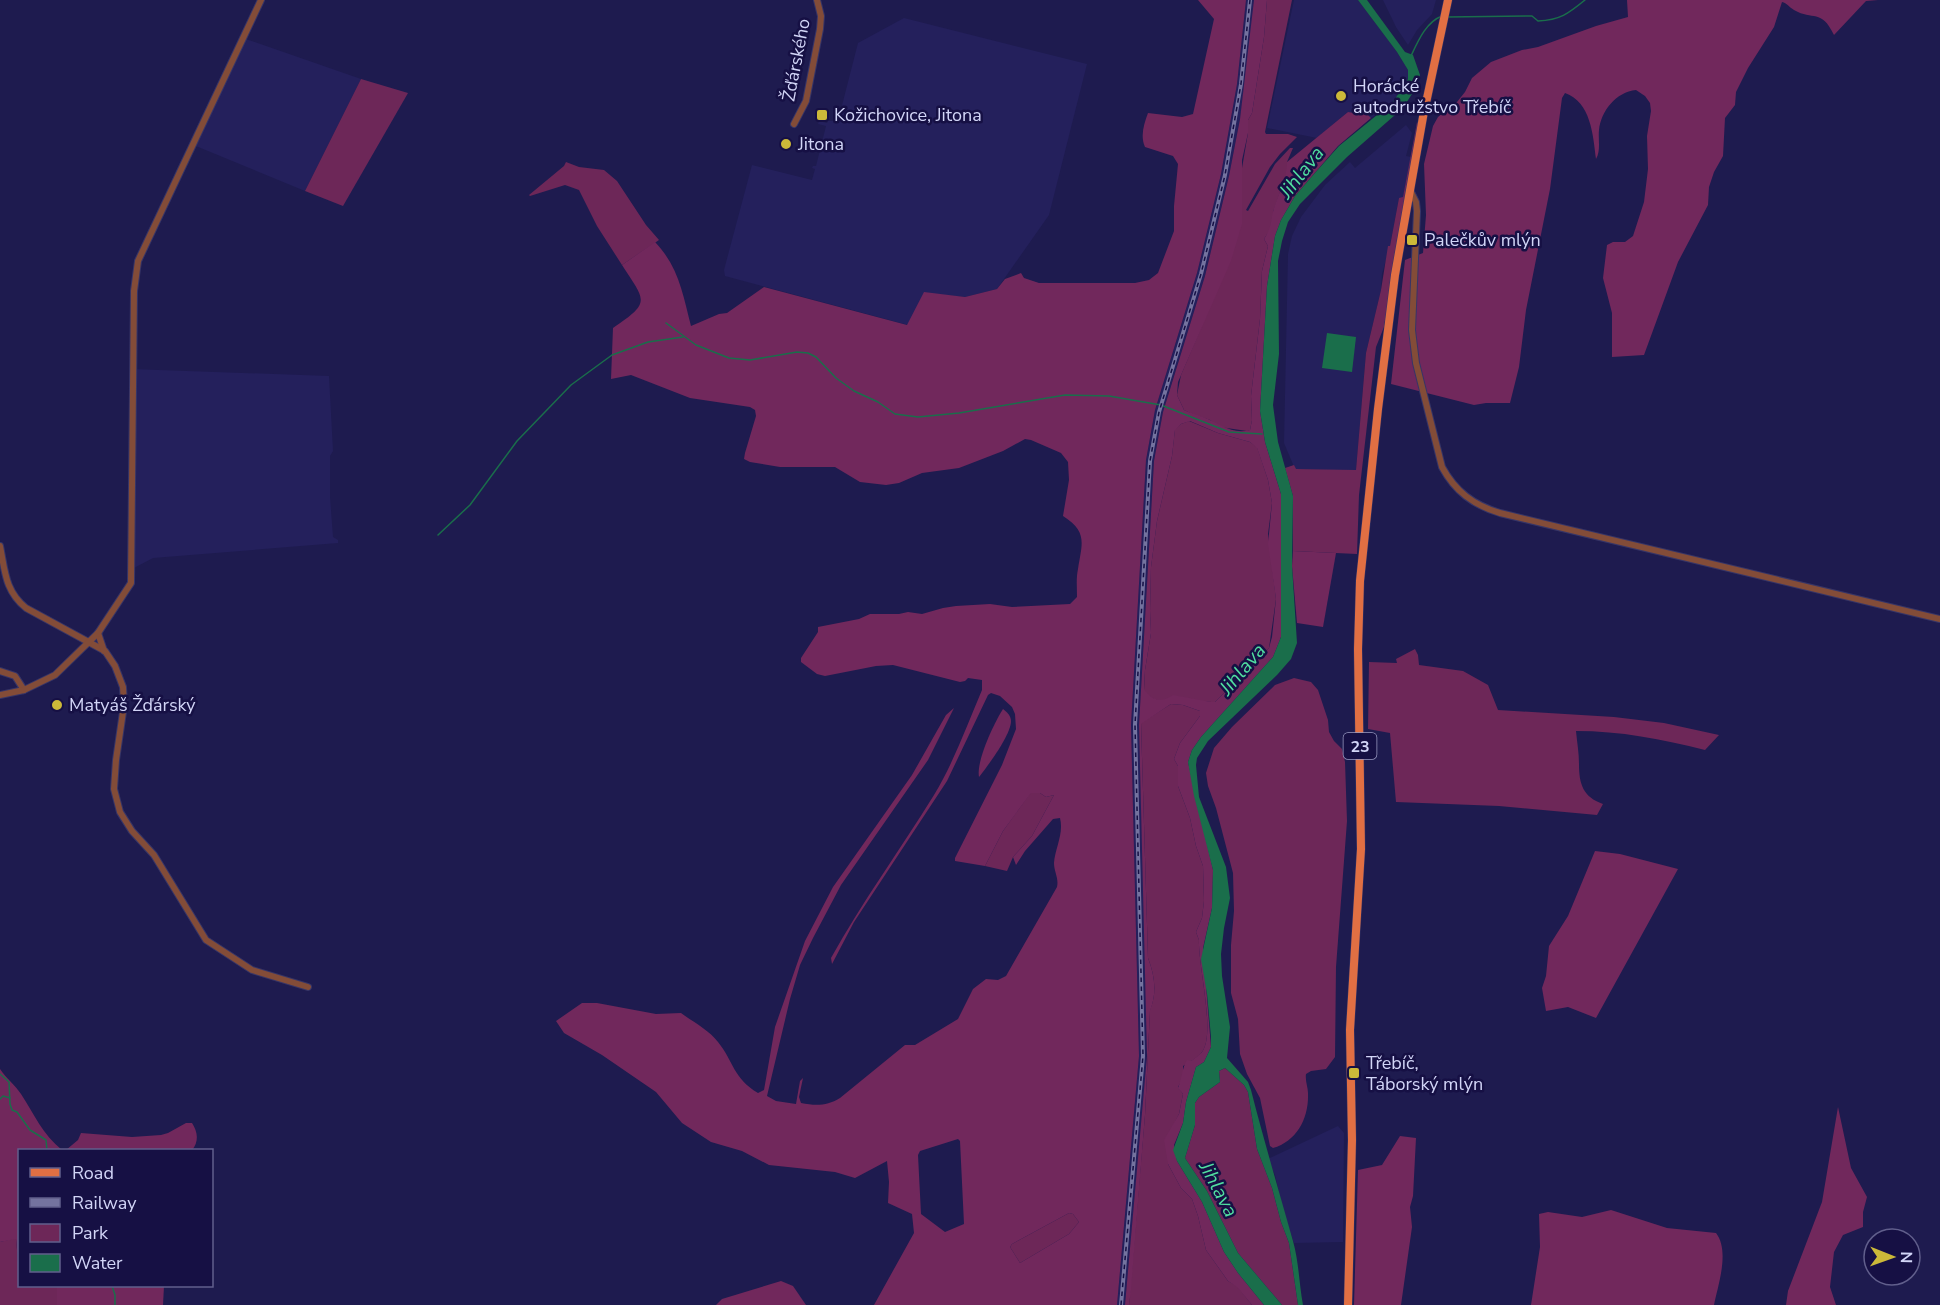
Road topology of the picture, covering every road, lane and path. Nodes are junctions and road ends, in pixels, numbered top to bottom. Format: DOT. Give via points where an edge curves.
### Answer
graph roads {
  1 [pos="261,0"];
  2 [pos="817,0"];
  3 [pos="1447,3"];
  4 [pos="794,124"];
  5 [pos="1410,190"];
  6 [pos="0,546"];
  7 [pos="1940,619"];
  8 [pos="98,633"];
  9 [pos="88,642"];
  10 [pos="105,651"];
  11 [pos="0,671"];
  12 [pos="24,690"];
  13 [pos="0,695"];
  14 [pos="308,987"];
  15 [pos="1348,1305"];
  1 -- 8 [label="street" via="138,261 134,291 131,583"];
  2 -- 4 [label="street, Žďárského" via="821,16 818,39 806,101"];
  3 -- 5 [label="main road, 23"];
  5 -- 7 [label="street" via="1417,206 1412,320 1416,363 1442,467 1466,497 1500,513"];
  5 -- 15 [label="main road, 23" via="1383,368 1359,600 1361,849 1350,1024"];
  6 -- 9 [label="street" via="7,583 15,599"];
  8 -- 9 [label="street"];
  8 -- 10 [label="street"];
  9 -- 10 [label="street"];
  9 -- 12 [label="street" via="55,675"];
  10 -- 14 [label="street" via="123,687 114,789 120,812 154,855 206,940 252,970"];
  11 -- 12 [label="street" via="15,676"];
  12 -- 13 [label="street"];
}
